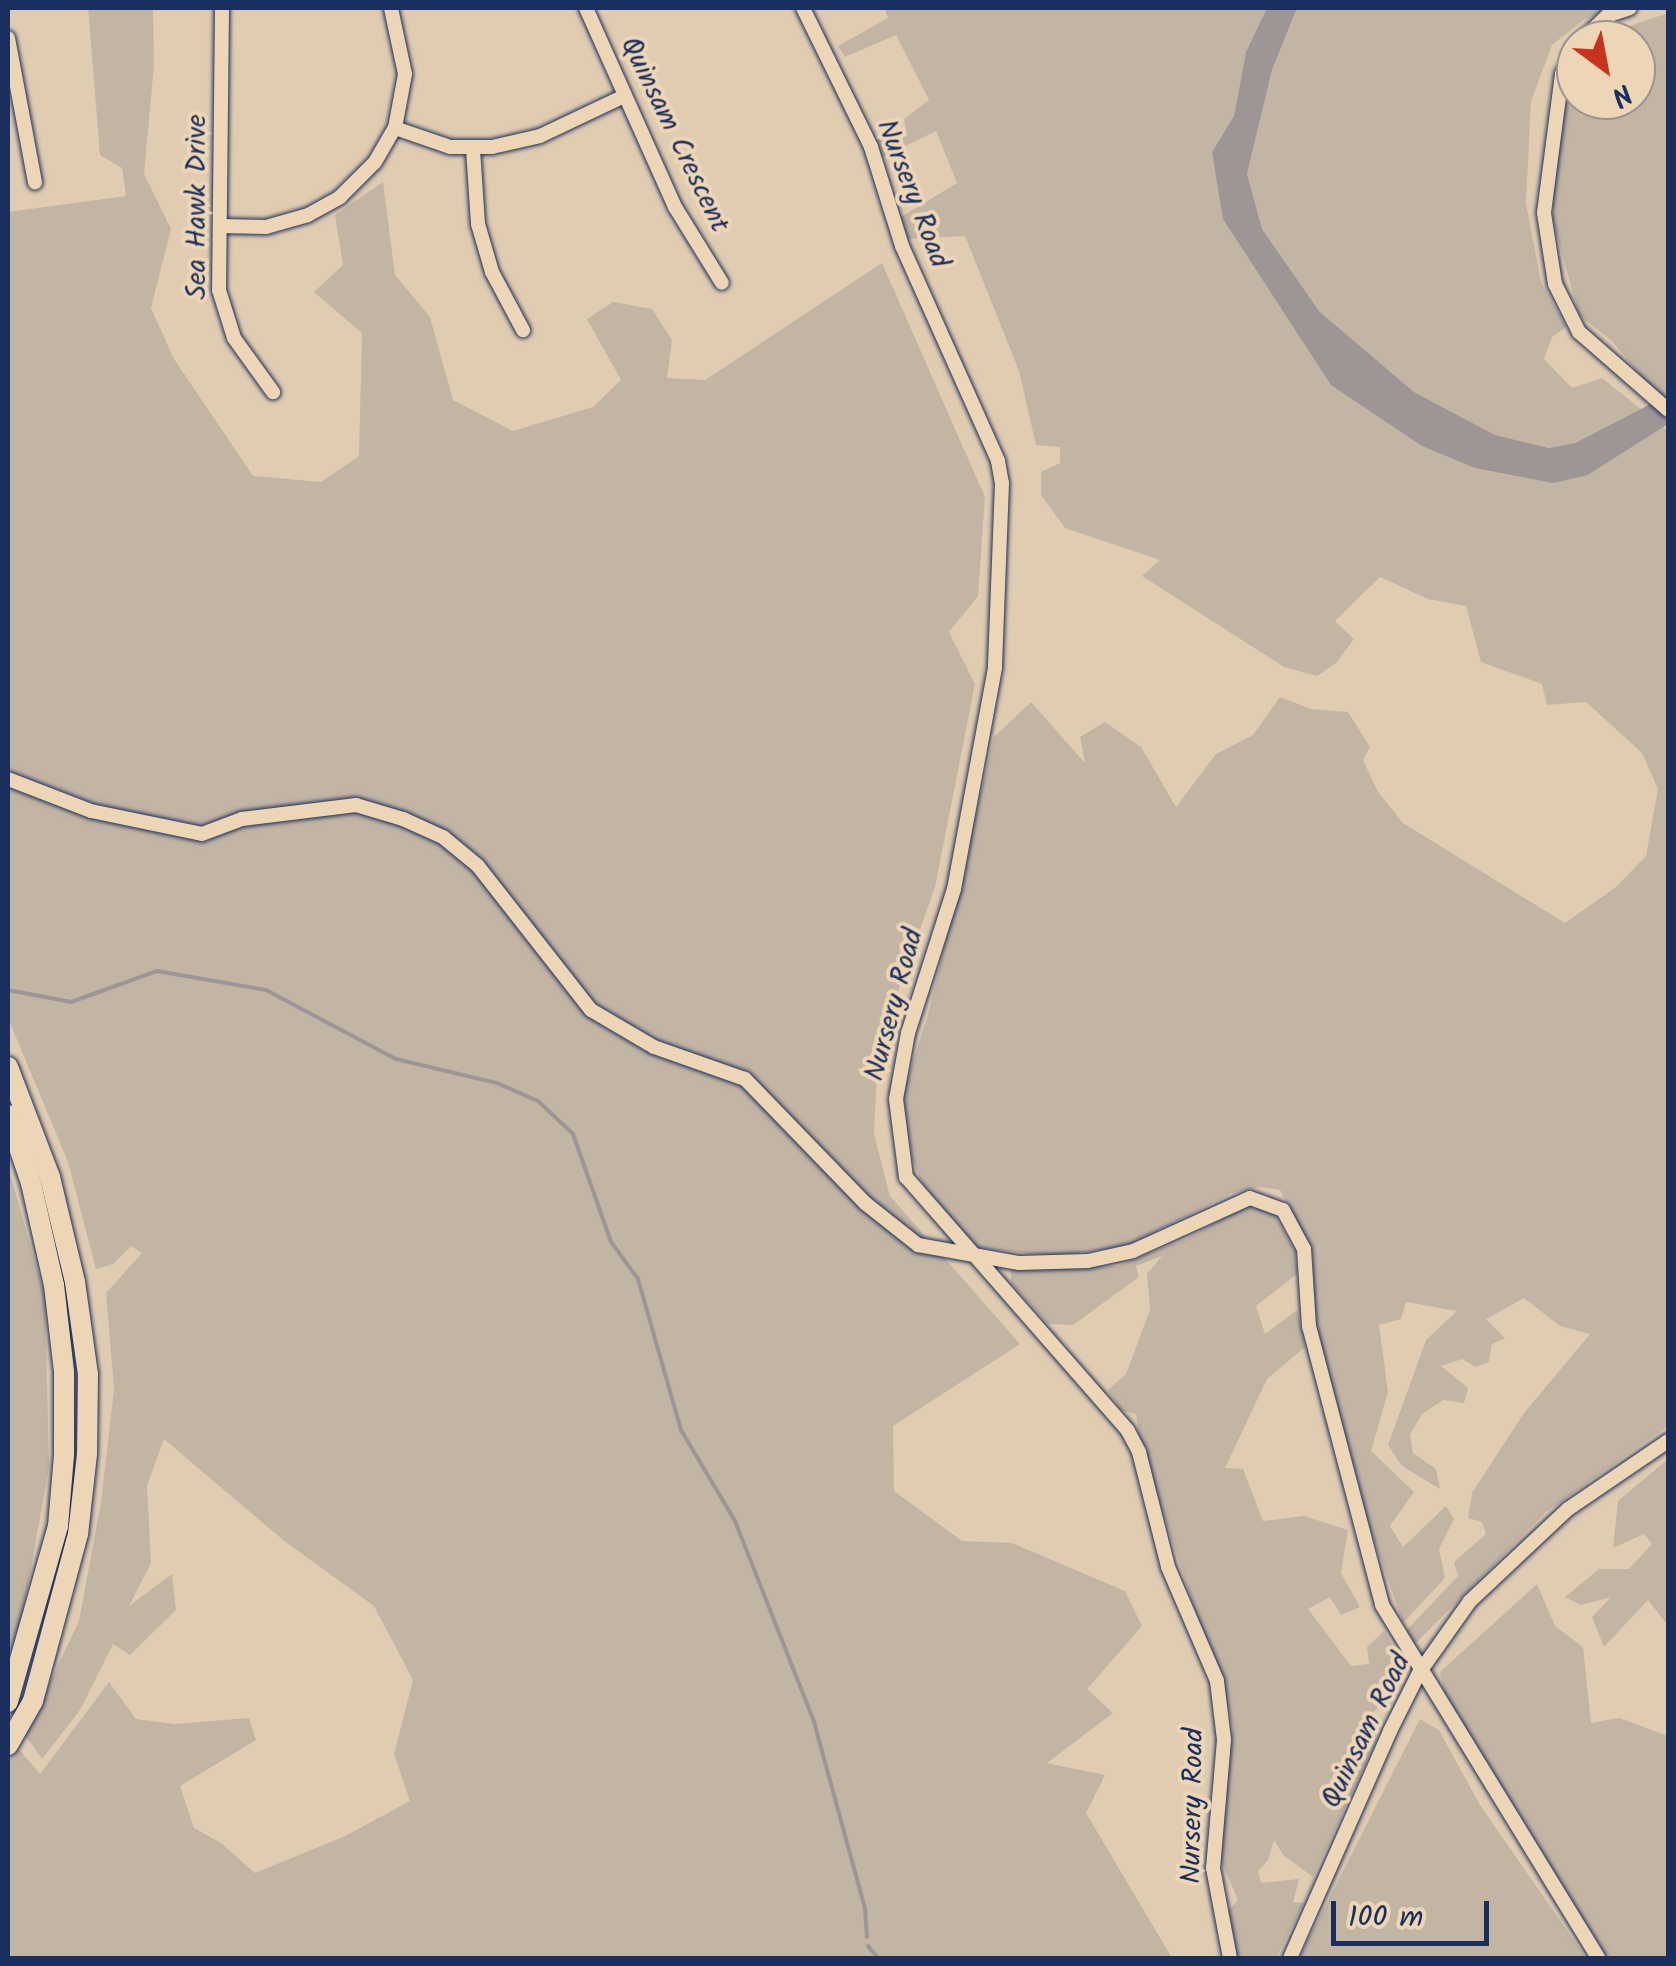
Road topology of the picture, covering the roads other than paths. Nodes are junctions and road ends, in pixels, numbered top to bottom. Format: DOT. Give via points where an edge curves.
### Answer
graph roads {
  1 [pos="222,8"];
  2 [pos="392,8"];
  3 [pos="586,8"];
  4 [pos="803,8"];
  5 [pos="1630,8"];
  6 [pos="1603,20"];
  7 [pos="8,38"];
  8 [pos="622,96"];
  9 [pos="1556,120"];
  10 [pos="395,128"];
  11 [pos="473,149"];
  12 [pos="35,182"];
  13 [pos="220,226"];
  14 [pos="722,283"];
  15 [pos="523,330"];
  16 [pos="272,392"];
  17 [pos="1668,410"];
  18 [pos="8,779"];
  19 [pos="8,1068"];
  20 [pos="8,1115"];
  21 [pos="976,1256"];
  22 [pos="1668,1442"];
  23 [pos="1420,1673"];
  24 [pos="8,1702"];
  25 [pos="8,1745"];
  26 [pos="1230,1958"];
  27 [pos="1290,1958"];
  28 [pos="1598,1958"];
  1 -- 13 [label="street, Sea Hawk Drive"];
  2 -- 10 [label="street" via="405,74"];
  3 -- 8 [label="street, Quinsam Crescent"];
  4 -- 21 [label="street, Nursery Road" via="871,148 902,246 1000,472 994,668 954,889 908,1032 896,1099 906,1177"];
  5 -- 6 [label="street"];
  7 -- 12 [label="street"];
  8 -- 11 [label="street" via="540,136"];
  8 -- 14 [label="street, Quinsam Crescent" via="674,207"];
  9 -- 17 [label="street" via="1544,213 1554,284 1579,332"];
  10 -- 11 [label="street" via="434,144"];
  10 -- 13 [label="street" via="375,162 340,197 308,216 266,227"];
  11 -- 15 [label="street" via="478,224 492,272"];
  13 -- 16 [label="street, Sea Hawk Drive" via="224,314"];
  18 -- 21 [label="street" via="91,811 202,834 242,819 356,805 443,838 478,866 592,1010 654,1047 745,1079 864,1203 907,1236"];
  19 -- 25 [label="highway" via="50,1177 88,1374 78,1534 32,1701"];
  20 -- 24 [label="highway" via="54,1285 64,1372 58,1526"];
  21 -- 23 [label="street" via="1019,1263 1088,1261 1162,1240 1250,1198 1283,1210 1304,1249 1309,1326 1382,1605"];
  21 -- 26 [label="street, Nursery Road" via="1139,1452 1168,1567 1217,1681 1224,1740 1213,1868"];
  22 -- 23 [label="street, Quinsam Road" via="1568,1509 1470,1601"];
  23 -- 27 [label="street, Quinsam Road"];
  23 -- 28 [label="street"];
}
